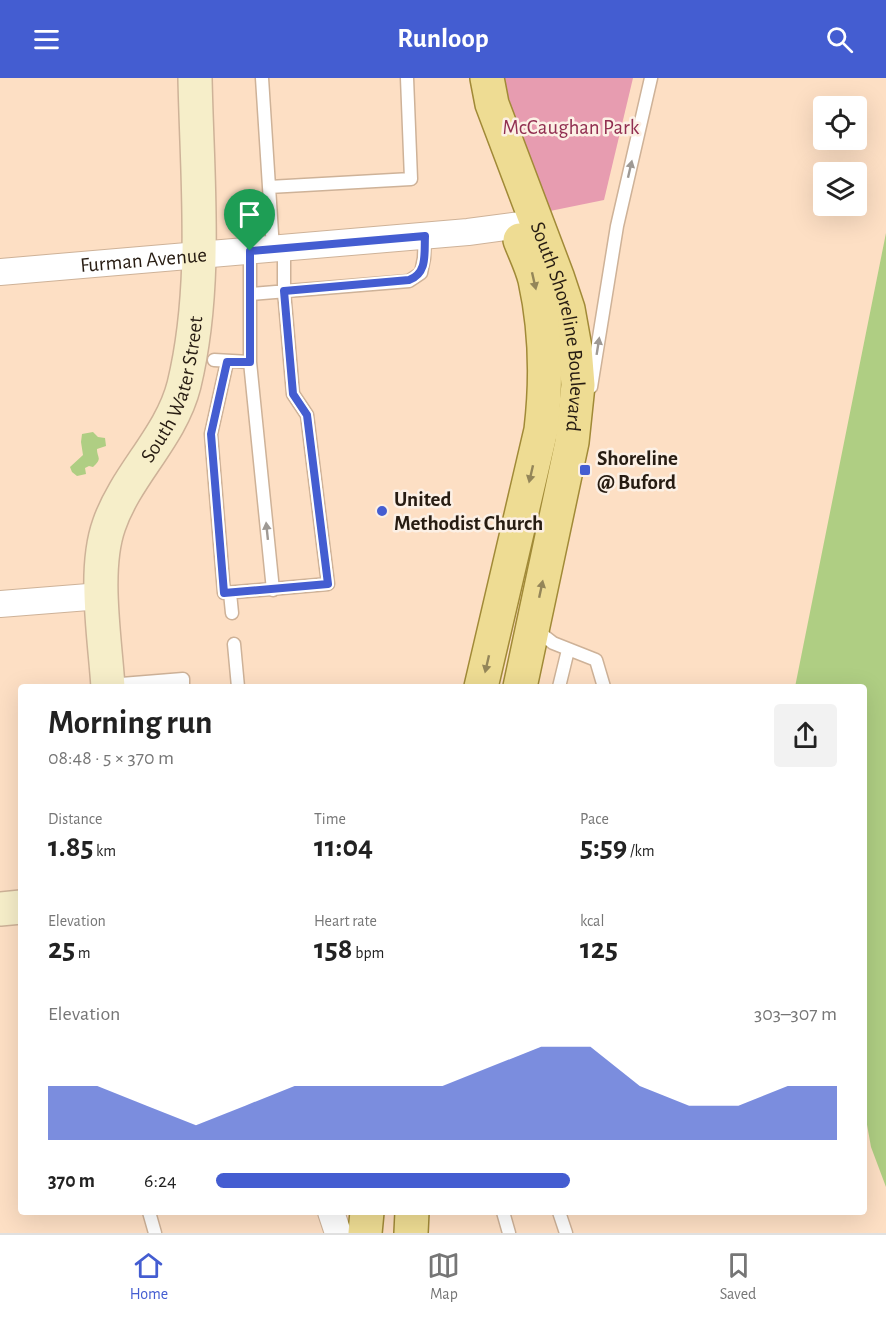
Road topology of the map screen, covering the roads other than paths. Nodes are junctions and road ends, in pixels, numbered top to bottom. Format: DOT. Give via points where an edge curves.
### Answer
graph roads {
  1 [pos="195,78"];
  2 [pos="262,78"];
  3 [pos="407,78"];
  4 [pos="464,78"];
  5 [pos="487,78"];
  6 [pos="651,78"];
  7 [pos="269,187"];
  8 [pos="526,225"];
  9 [pos="425,236"];
  10 [pos="269,249"];
  11 [pos="199,255"];
  12 [pos="0,272"];
  13 [pos="284,291"];
  14 [pos="250,294"];
  15 [pos="214,360"];
  16 [pos="227,362"];
  17 [pos="250,362"];
  18 [pos="572,442"];
  19 [pos="273,590"];
  20 [pos="230,593"];
  21 [pos="101,596"];
  22 [pos="0,604"];
  23 [pos="232,613"];
  24 [pos="533,627"];
  25 [pos="234,644"];
  26 [pos="568,650"];
  27 [pos="108,684"];
  28 [pos="129,684"];
  29 [pos="183,684"];
  30 [pos="238,684"];
  31 [pos="482,684"];
  32 [pos="521,684"];
  33 [pos="560,684"];
  34 [pos="603,684"];
  35 [pos="18,907"];
  36 [pos="0,909"];
  37 [pos="149,1215"];
  38 [pos="332,1215"];
  39 [pos="367,1215"];
  40 [pos="412,1215"];
  41 [pos="504,1215"];
  42 [pos="560,1215"];
  43 [pos="155,1233"];
  44 [pos="338,1233"];
  45 [pos="365,1233"];
  46 [pos="411,1233"];
  47 [pos="509,1233"];
  48 [pos="566,1233"];
  1 -- 11 [label="street, South Water Street"];
  2 -- 7 [label="lane"];
  3 -- 7 [label="lane" via="411,179"];
  4 -- 8 [label="main road, South Shoreline Boulevard" via="471,104"];
  5 -- 8 [label="main road, South Shoreline Boulevard"];
  18 -- 6 [label="lane, one-way" via="588,403 617,226"];
  7 -- 10 [label="lane"];
  8 -- 9 [label="street, Furman Avenue"];
  8 -- 18 [label="main road, South Shoreline Boulevard" via="557,276 568,309 578,385"];
  8 -- 31 [label="main road, South Shoreline Boulevard, one-way" via="546,356 545,393 541,430"];
  9 -- 10 [label="street, Furman Avenue"];
  9 -- 13 [label="lane" via="421,273 416,278"];
  10 -- 11 [label="street, Furman Avenue"];
  10 -- 13 [label="lane"];
  10 -- 14 [label="lane"];
  11 -- 12 [label="street, Furman Avenue"];
  11 -- 21 [label="street, South Water Street" via="193,338 183,388 163,433 109,523"];
  13 -- 14 [label="lane"];
  13 -- 19 [label="lane" via="293,394 307,415 328,584"];
  14 -- 17 [label="lane"];
  15 -- 16 [label="lane"];
  16 -- 17 [label="lane"];
  16 -- 20 [label="lane" via="211,434 224,593"];
  19 -- 17 [label="lane, one-way"];
  24 -- 18 [label="main road, South Shoreline Boulevard, one-way"];
  19 -- 20 [label="lane"];
  20 -- 23 [label="lane"];
  21 -- 22 [label="street"];
  21 -- 27 [label="street, South Water Street"];
  24 -- 26 [label="lane"];
  24 -- 32 [label="main road, South Shoreline Boulevard"];
  25 -- 30 [label="lane"];
  26 -- 33 [label="lane"];
  26 -- 34 [label="lane" via="596,660"];
  28 -- 29 [label="lane" via="183,679"];
  35 -- 36 [label="street"];
  37 -- 43 [label="lane"];
  38 -- 44 [label="street"];
  39 -- 45 [label="main road"];
  40 -- 46 [label="main road"];
  41 -- 47 [label="lane"];
  42 -- 48 [label="lane"];
}
